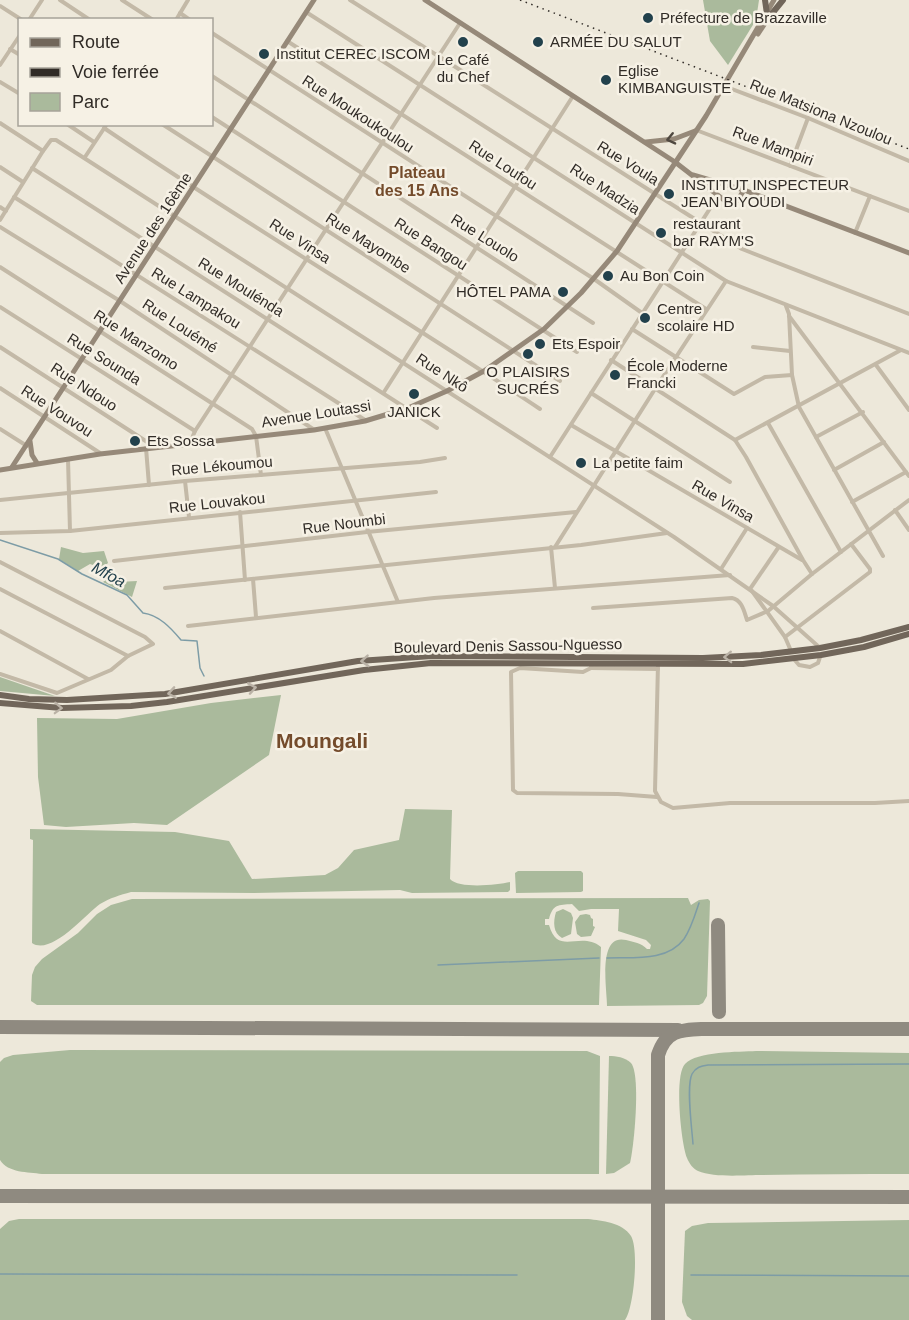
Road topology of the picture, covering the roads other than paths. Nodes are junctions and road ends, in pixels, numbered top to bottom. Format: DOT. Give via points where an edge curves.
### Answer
graph roads {
  1 [pos="42,0"];
  2 [pos="60,0"];
  3 [pos="122,0"];
  4 [pos="188,0"];
  5 [pos="314,0"];
  6 [pos="350,0"];
  7 [pos="425,0"];
  8 [pos="765,0"];
  9 [pos="776,0"];
  10 [pos="783,0"];
  11 [pos="0,6"];
  12 [pos="306,12"];
  13 [pos="180,13"];
  14 [pos="768,15"];
  15 [pos="19,18"];
  16 [pos="30,18"];
  17 [pos="87,18"];
  18 [pos="150,18"];
  19 [pos="177,18"];
  20 [pos="187,18"];
  21 [pos="460,23"];
  22 [pos="213,34"];
  23 [pos="18,37"];
  24 [pos="287,41"];
  25 [pos="10,50"];
  26 [pos="18,54"];
  27 [pos="439,57"];
  28 [pos="0,65"];
  29 [pos="268,71"];
  30 [pos="213,77"];
  31 [pos="0,82"];
  32 [pos="420,86"];
  33 [pos="724,86"];
  34 [pos="18,93"];
  35 [pos="573,95"];
  36 [pos="249,100"];
  37 [pos="401,114"];
  38 [pos="213,118"];
  39 [pos="808,118"];
  40 [pos="0,123"];
  41 [pos="70,126"];
  42 [pos="105,126"];
  43 [pos="165,126"];
  44 [pos="230,129"];
  45 [pos="551,129"];
  46 [pos="696,130"];
  47 [pos="94,142"];
  48 [pos="644,142"];
  49 [pos="382,144"];
  50 [pos="43,151"];
  51 [pos="85,157"];
  52 [pos="212,157"];
  53 [pos="534,158"];
  54 [pos="909,161"];
  55 [pos="675,162"];
  56 [pos="790,166"];
  57 [pos="0,167"];
  58 [pos="32,168"];
  59 [pos="362,174"];
  60 [pos="692,174"];
  61 [pos="23,182"];
  62 [pos="194,186"];
  63 [pos="516,187"];
  64 [pos="744,190"];
  65 [pos="655,195"];
  66 [pos="718,196"];
  67 [pos="870,196"];
  68 [pos="14,197"];
  69 [pos="344,202"];
  70 [pos="0,207"];
  71 [pos="6,211"];
  72 [pos="909,211"];
  73 [pos="174,216"];
  74 [pos="496,216"];
  75 [pos="0,220"];
  76 [pos="636,223"];
  77 [pos="701,224"];
  78 [pos="0,227"];
  79 [pos="326,230"];
  80 [pos="855,233"];
  81 [pos="155,246"];
  82 [pos="477,247"];
  83 [pos="617,251"];
  84 [pos="682,252"];
  85 [pos="909,253"];
  86 [pos="307,259"];
  87 [pos="0,267"];
  88 [pos="137,275"];
  89 [pos="459,275"];
  90 [pos="594,279"];
  91 [pos="726,281"];
  92 [pos="664,282"];
  93 [pos="287,289"];
  94 [pos="120,302"];
  95 [pos="440,304"];
  96 [pos="786,305"];
  97 [pos="568,306"];
  98 [pos="0,307"];
  99 [pos="706,309"];
  100 [pos="642,313"];
  101 [pos="909,314"];
  102 [pos="789,315"];
  103 [pos="268,318"];
  104 [pos="593,323"];
  105 [pos="543,329"];
  106 [pos="632,329"];
  107 [pos="100,332"];
  108 [pos="422,332"];
  109 [pos="249,346"];
  110 [pos="0,347"];
  111 [pos="753,347"];
  112 [pos="902,350"];
  113 [pos="514,351"];
  114 [pos="789,351"];
  115 [pos="577,352"];
  116 [pos="909,353"];
  117 [pos="676,357"];
  118 [pos="82,360"];
  119 [pos="611,360"];
  120 [pos="403,362"];
  121 [pos="876,365"];
  122 [pos="484,371"];
  123 [pos="232,374"];
  124 [pos="792,375"];
  125 [pos="560,381"];
  126 [pos="841,384"];
  127 [pos="0,388"];
  128 [pos="65,388"];
  129 [pos="655,389"];
  130 [pos="447,391"];
  131 [pos="384,392"];
  132 [pos="591,393"];
  133 [pos="213,403"];
  134 [pos="800,407"];
  135 [pos="408,408"];
  136 [pos="540,409"];
  137 [pos="909,410"];
  138 [pos="862,412"];
  139 [pos="46,417"];
  140 [pos="365,420"];
  141 [pos="635,420"];
  142 [pos="768,423"];
  143 [pos="571,425"];
  144 [pos="325,428"];
  145 [pos="437,428"];
  146 [pos="0,429"];
  147 [pos="314,430"];
  148 [pos="195,431"];
  149 [pos="256,436"];
  150 [pos="816,437"];
  151 [pos="735,440"];
  152 [pos="884,442"];
  153 [pos="190,443"];
  154 [pos="29,444"];
  155 [pos="155,447"];
  156 [pos="146,448"];
  157 [pos="616,452"];
  158 [pos="100,454"];
  159 [pos="550,457"];
  160 [pos="68,458"];
  161 [pos="445,458"];
  162 [pos="36,463"];
  163 [pos="341,467"];
  164 [pos="12,468"];
  165 [pos="0,470"];
  166 [pos="834,470"];
  167 [pos="907,474"];
  168 [pos="261,475"];
  169 [pos="185,481"];
  170 [pos="730,482"];
  171 [pos="149,485"];
  172 [pos="594,485"];
  173 [pos="436,492"];
  174 [pos="68,494"];
  175 [pos="0,500"];
  176 [pos="354,500"];
  177 [pos="909,500"];
  178 [pos="852,502"];
  179 [pos="895,510"];
  180 [pos="240,512"];
  181 [pos="576,512"];
  182 [pos="189,517"];
  183 [pos="747,528"];
  184 [pos="909,530"];
  185 [pos="70,531"];
  186 [pos="868,531"];
  187 [pos="367,532"];
  188 [pos="0,533"];
  189 [pos="668,533"];
  190 [pos="850,544"];
  191 [pos="243,547"];
  192 [pos="553,547"];
  193 [pos="778,548"];
  194 [pos="841,552"];
  195 [pos="883,556"];
  196 [pos="803,560"];
  197 [pos="114,561"];
  198 [pos="0,562"];
  199 [pos="384,566"];
  200 [pos="721,568"];
  201 [pos="812,574"];
  202 [pos="731,575"];
  203 [pos="253,579"];
  204 [pos="245,580"];
  205 [pos="165,588"];
  206 [pos="555,588"];
  207 [pos="0,589"];
  208 [pos="751,590"];
  209 [pos="398,602"];
  210 [pos="773,606"];
  211 [pos="594,608"];
  212 [pos="768,611"];
  213 [pos="256,617"];
  214 [pos="188,626"];
  215 [pos="909,627"];
  216 [pos="797,628"];
  217 [pos="0,632"];
  218 [pos="909,634"];
  219 [pos="786,637"];
  220 [pos="821,651"];
  221 [pos="792,655"];
  222 [pos="128,657"];
  223 [pos="591,666"];
  224 [pos="658,667"];
  225 [pos="0,674"];
  226 [pos="88,679"];
  227 [pos="0,695"];
  228 [pos="0,703"];
  229 [pos="658,797"];
  230 [pos="909,801"];
  1 -- 16 [label="street"];
  2 -- 17 [label="street"];
  3 -- 18 [label="street"];
  4 -- 13 [label="street"];
  5 -- 12 [label="main road, Avenue des 16ème"];
  6 -- 27 [label="street, Rue Voula"];
  7 -- 21 [label="main road"];
  8 -- 14 [label="main road"];
  9 -- 14 [label="main road, Avenue Loutassi"];
  10 -- 14 [label="main road"];
  11 -- 15 [label="street"];
  12 -- 24 [label="main road, Avenue des 16ème"];
  12 -- 32 [label="street, Rue Madzia"];
  13 -- 19 [label="street"];
  13 -- 20 [label="street"];
  14 -- 33 [label="main road, Avenue Loutassi"];
  21 -- 27 [label="street"];
  21 -- 35 [label="main road"];
  22 -- 29 [label="street, Rue Moukoukoulou"];
  23 -- 25 [label="street"];
  24 -- 29 [label="main road, Avenue des 16ème"];
  24 -- 37 [label="street, Rue Loufou"];
  25 -- 26 [label="street"];
  25 -- 28 [label="street"];
  27 -- 32 [label="street"];
  27 -- 45 [label="street, Rue Voula"];
  29 -- 36 [label="main road, Avenue des 16ème"];
  29 -- 49 [label="street, Rue Moukoukoulou"];
  30 -- 36 [label="street, Rue Louolo"];
  31 -- 34 [label="street"];
  32 -- 37 [label="street"];
  32 -- 53 [label="street, Rue Madzia"];
  33 -- 39 [label="street, Rue Matsiona Nzoulou"];
  33 -- 46 [label="main road, Avenue Loutassi"];
  35 -- 45 [label="street"];
  35 -- 48 [label="main road"];
  36 -- 44 [label="main road, Avenue des 16ème"];
  36 -- 59 [label="street, Rue Louolo"];
  37 -- 49 [label="street"];
  37 -- 63 [label="street, Rue Loufou"];
  38 -- 44 [label="street, Rue Bangou"];
  39 -- 54 [label="street, Rue Matsiona Nzoulou"];
  39 -- 56 [label="street"];
  40 -- 50 [label="street"];
  41 -- 47 [label="street"];
  42 -- 47 [label="street"];
  42 -- 62 [label="street, Rue Vinsa"];
  43 -- 52 [label="street, Rue Mayombe"];
  44 -- 52 [label="main road, Avenue des 16ème"];
  44 -- 69 [label="street, Rue Bangou"];
  45 -- 53 [label="street"];
  45 -- 65 [label="street, Rue Voula"];
  46 -- 48 [label="main road, one-way" via="674,139"];
  46 -- 55 [label="main road, Avenue Loutassi"];
  46 -- 56 [label="street, Rue Mampiri"];
  47 -- 51 [label="street"];
  48 -- 55 [label="main road"];
  49 -- 59 [label="street"];
  49 -- 74 [label="street, Rue Moukoukoulou"];
  50 -- 51 [label="street, Rue Nkô" via="53,140"];
  50 -- 58 [label="street"];
  51 -- 73 [label="street, Rue Nkô"];
  52 -- 62 [label="main road, Avenue des 16ème"];
  52 -- 79 [label="street, Rue Mayombe"];
  53 -- 63 [label="street"];
  53 -- 76 [label="street, Rue Madzia"];
  55 -- 60 [label="main road"];
  55 -- 65 [label="main road, Avenue Loutassi"];
  56 -- 67 [label="street, Rue Mampiri"];
  57 -- 61 [label="street"];
  58 -- 61 [label="street"];
  58 -- 81 [label="street, Rue Moulénda"];
  59 -- 69 [label="street"];
  59 -- 82 [label="street, Rue Louolo"];
  60 -- 64 [label="main road"];
  60 -- 66 [label="main road"];
  61 -- 68 [label="street"];
  62 -- 73 [label="main road, Avenue des 16ème"];
  62 -- 86 [label="street, Rue Vinsa"];
  63 -- 74 [label="street"];
  63 -- 83 [label="street, Rue Loufou"];
  64 -- 66 [label="main road" via="733,203"];
  64 -- 80 [label="main road"];
  65 -- 76 [label="main road, Avenue Loutassi"];
  65 -- 77 [label="street, Rue Voula"];
  66 -- 77 [label="street"];
  67 -- 72 [label="street, Rue Mampiri"];
  67 -- 80 [label="street"];
  68 -- 71 [label="street"];
  68 -- 88 [label="street, Rue Lampakou"];
  69 -- 79 [label="street"];
  69 -- 89 [label="street, Rue Bangou"];
  70 -- 71 [label="street"];
  71 -- 75 [label="street"];
  73 -- 81 [label="main road, Avenue des 16ème"];
  73 -- 93 [label="street, Rue Nkô"];
  74 -- 82 [label="street"];
  74 -- 90 [label="street, Rue Moukoukoulou"];
  76 -- 83 [label="main road, Avenue Loutassi"];
  76 -- 84 [label="street, Rue Madzia"];
  77 -- 84 [label="street"];
  77 -- 101 [label="street, Rue Voula" via="742,249"];
  78 -- 94 [label="street, Rue Louémé"];
  79 -- 86 [label="street"];
  79 -- 95 [label="street, Rue Mayombe"];
  80 -- 85 [label="main road"];
  81 -- 88 [label="main road, Avenue des 16ème"];
  81 -- 103 [label="street, Rue Moulénda"];
  82 -- 89 [label="street"];
  82 -- 97 [label="street, Rue Louolo"];
  83 -- 90 [label="main road, Avenue Loutassi"];
  83 -- 92 [label="street, Rue Loufou"];
  84 -- 91 [label="street, Rue Madzia"];
  84 -- 92 [label="street"];
  86 -- 93 [label="street"];
  86 -- 108 [label="street, Rue Vinsa"];
  87 -- 107 [label="street, Rue Manzomo"];
  88 -- 94 [label="main road, Avenue des 16ème"];
  88 -- 109 [label="street, Rue Lampakou"];
  89 -- 95 [label="street"];
  89 -- 105 [label="street, Rue Bangou"];
  90 -- 97 [label="main road, Avenue Loutassi"];
  90 -- 100 [label="street, Rue Moukoukoulou"];
  91 -- 96 [label="street, Rue Madzia"];
  91 -- 99 [label="street"];
  92 -- 99 [label="street, Rue Loufou"];
  92 -- 100 [label="street"];
  93 -- 103 [label="street"];
  93 -- 120 [label="street, Rue Nkô"];
  94 -- 107 [label="main road, Avenue des 16ème"];
  94 -- 123 [label="street, Rue Louémé"];
  95 -- 108 [label="street"];
  95 -- 113 [label="street, Rue Mayombe"];
  96 -- 102 [label="street"];
  96 -- 112 [label="street, Rue Madzia"];
  97 -- 104 [label="street, Rue Louolo"];
  97 -- 105 [label="main road, Avenue Loutassi"];
  98 -- 118 [label="street, Rue Sounda"];
  99 -- 117 [label="street"];
  100 -- 106 [label="street"];
  102 -- 114 [label="street"];
  102 -- 126 [label="street"];
  103 -- 109 [label="street"];
  103 -- 131 [label="street, Rue Moulénda"];
  105 -- 113 [label="main road, Avenue Loutassi"];
  105 -- 115 [label="street, Rue Bangou"];
  106 -- 117 [label="street"];
  106 -- 119 [label="street"];
  107 -- 118 [label="main road, Avenue des 16ème"];
  107 -- 133 [label="street, Rue Manzomo"];
  108 -- 120 [label="street"];
  108 -- 122 [label="street, Rue Vinsa"];
  109 -- 123 [label="street"];
  109 -- 140 [label="street, Rue Lampakou"];
  110 -- 128 [label="street, Rue Ndouo"];
  111 -- 114 [label="street"];
  112 -- 116 [label="street, Rue Madzia"];
  112 -- 121 [label="street"];
  113 -- 122 [label="main road, Avenue Loutassi"];
  113 -- 125 [label="street, Rue Mayombe"];
  114 -- 124 [label="street"];
  117 -- 124 [label="street" via="734,394 765,377"];
  117 -- 129 [label="street"];
  118 -- 128 [label="main road, Avenue des 16ème"];
  118 -- 148 [label="street, Rue Sounda"];
  119 -- 129 [label="street"];
  119 -- 132 [label="street"];
  120 -- 130 [label="street, Rue Nkô"];
  120 -- 131 [label="street"];
  121 -- 126 [label="street"];
  121 -- 137 [label="street"];
  122 -- 130 [label="main road, Avenue Loutassi"];
  122 -- 136 [label="street, Rue Vinsa"];
  123 -- 133 [label="street"];
  123 -- 147 [label="street, Rue Louémé"];
  124 -- 134 [label="street"];
  126 -- 134 [label="street"];
  126 -- 138 [label="street"];
  127 -- 139 [label="street, Rue Vouvou"];
  128 -- 139 [label="main road, Avenue des 16ème"];
  128 -- 155 [label="street, Rue Ndouo"];
  129 -- 141 [label="street"];
  129 -- 151 [label="street"];
  130 -- 135 [label="main road, Avenue Loutassi"];
  130 -- 159 [label="street, Rue Nkô"];
  131 -- 135 [label="street, Rue Moulénda"];
  132 -- 141 [label="street"];
  132 -- 143 [label="street"];
  133 -- 148 [label="street"];
  133 -- 149 [label="street, Rue Manzomo" via="252,429"];
  134 -- 142 [label="street"];
  134 -- 150 [label="street"];
  135 -- 140 [label="main road, Avenue Loutassi"];
  135 -- 145 [label="street, Rue Moulénda"];
  138 -- 150 [label="street"];
  138 -- 152 [label="street"];
  139 -- 154 [label="main road, Avenue des 16ème"];
  139 -- 158 [label="street, Rue Vouvou"];
  140 -- 144 [label="main road, Avenue Loutassi"];
  141 -- 157 [label="street"];
  141 -- 170 [label="street"];
  142 -- 151 [label="street"];
  142 -- 194 [label="street"];
  143 -- 157 [label="street, Rue Vinsa"];
  143 -- 159 [label="street"];
  144 -- 147 [label="main road, Avenue Loutassi"];
  144 -- 163 [label="street"];
  146 -- 154 [label="street"];
  147 -- 149 [label="main road, Avenue Loutassi"];
  148 -- 153 [label="street"];
  149 -- 153 [label="main road, Avenue Loutassi"];
  149 -- 168 [label="street"];
  150 -- 166 [label="street"];
  151 -- 196 [label="street"];
  152 -- 166 [label="street"];
  152 -- 167 [label="street"];
  153 -- 155 [label="main road, Avenue Loutassi"];
  154 -- 162 [label="main road"];
  154 -- 164 [label="main road, Avenue des 16ème"];
  155 -- 156 [label="main road, Avenue Loutassi"];
  156 -- 158 [label="main road, Avenue Loutassi"];
  156 -- 171 [label="street"];
  157 -- 172 [label="street"];
  157 -- 183 [label="street, Rue Vinsa"];
  158 -- 160 [label="main road, Avenue Loutassi"];
  159 -- 172 [label="street, Rue Nkô"];
  160 -- 162 [label="main road, Avenue Loutassi"];
  160 -- 174 [label="street"];
  161 -- 163 [label="street, Rue Lékoumou"];
  162 -- 164 [label="main road, Avenue Loutassi"];
  163 -- 168 [label="street, Rue Lékoumou"];
  163 -- 176 [label="street"];
  164 -- 165 [label="main road, Avenue Loutassi"];
  166 -- 178 [label="street"];
  167 -- 178 [label="street"];
  168 -- 169 [label="street, Rue Lékoumou"];
  169 -- 171 [label="street, Rue Lékoumou"];
  169 -- 182 [label="street"];
  171 -- 174 [label="street, Rue Lékoumou"];
  172 -- 181 [label="street"];
  172 -- 189 [label="street, Rue Nkô"];
  173 -- 176 [label="street, Rue Louvakou"];
  174 -- 175 [label="street, Rue Lékoumou"];
  174 -- 185 [label="street"];
  176 -- 180 [label="street, Rue Louvakou"];
  176 -- 187 [label="street"];
  177 -- 179 [label="street"];
  178 -- 186 [label="street"];
  179 -- 184 [label="street"];
  179 -- 186 [label="street"];
  180 -- 182 [label="street, Rue Louvakou"];
  180 -- 191 [label="street"];
  181 -- 187 [label="street, Rue Noumbi"];
  181 -- 192 [label="street"];
  182 -- 185 [label="street, Rue Louvakou"];
  183 -- 193 [label="street, Rue Vinsa"];
  183 -- 200 [label="street"];
  185 -- 188 [label="street, Rue Louvakou"];
  186 -- 190 [label="street"];
  186 -- 195 [label="street"];
  187 -- 191 [label="street, Rue Noumbi"];
  187 -- 199 [label="street"];
  189 -- 192 [label="street"];
  189 -- 200 [label="street, Rue Nkô"];
  190 -- 194 [label="street"];
  190 -- 216 [label="street" via="870,572"];
  191 -- 197 [label="street, Rue Noumbi"];
  191 -- 204 [label="street"];
  192 -- 199 [label="street"];
  192 -- 206 [label="street"];
  193 -- 196 [label="street, Rue Vinsa"];
  193 -- 208 [label="street"];
  194 -- 201 [label="street"];
  196 -- 201 [label="street"];
  198 -- 222 [label="street" via="152,643"];
  199 -- 203 [label="street"];
  199 -- 209 [label="street"];
  200 -- 202 [label="street, Rue Nkô"];
  201 -- 210 [label="street"];
  202 -- 206 [label="street"];
  202 -- 208 [label="street, Rue Nkô"];
  203 -- 204 [label="street"];
  203 -- 213 [label="street"];
  204 -- 205 [label="street"];
  206 -- 209 [label="street"];
  207 -- 222 [label="street"];
  208 -- 210 [label="street, Rue Nkô"];
  208 -- 212 [label="street"];
  209 -- 213 [label="street"];
  210 -- 212 [label="street"];
  210 -- 216 [label="street, Rue Nkô"];
  211 -- 212 [label="street" via="732,598 741,603 747,620"];
  212 -- 219 [label="street"];
  213 -- 214 [label="street"];
  215 -- 220 [label="main road, Boulevard Denis Sassou-Nguesso"];
  216 -- 219 [label="street"];
  216 -- 220 [label="street, Rue Nkô"];
  217 -- 226 [label="street"];
  218 -- 220 [label="main road, Boulevard Denis Sassou-Nguesso" via="864,647"];
  219 -- 221 [label="street"];
  220 -- 221 [label="main road, Boulevard Denis Sassou-Nguesso"];
  220 -- 221 [label="street" via="818,663 807,668 799,666"];
  221 -- 224 [label="main road, Boulevard Denis Sassou-Nguesso" via="736,664"];
  221 -- 227 [label="main road, Boulevard Denis Sassou-Nguesso, one-way" via="432,656 358,661 165,694 67,700"];
  222 -- 226 [label="street" via="111,670"];
  223 -- 224 [label="main road, Boulevard Denis Sassou-Nguesso"];
  228 -- 223 [label="main road, Boulevard Denis Sassou-Nguesso, one-way" via="62,708 131,706 431,663"];
  223 -- 229 [label="street" via="585,672 517,668 511,672 513,790"];
  224 -- 229 [label="street"];
  225 -- 226 [label="street" via="53,693"];
  229 -- 230 [label="street" via="673,808 730,802"];
}
